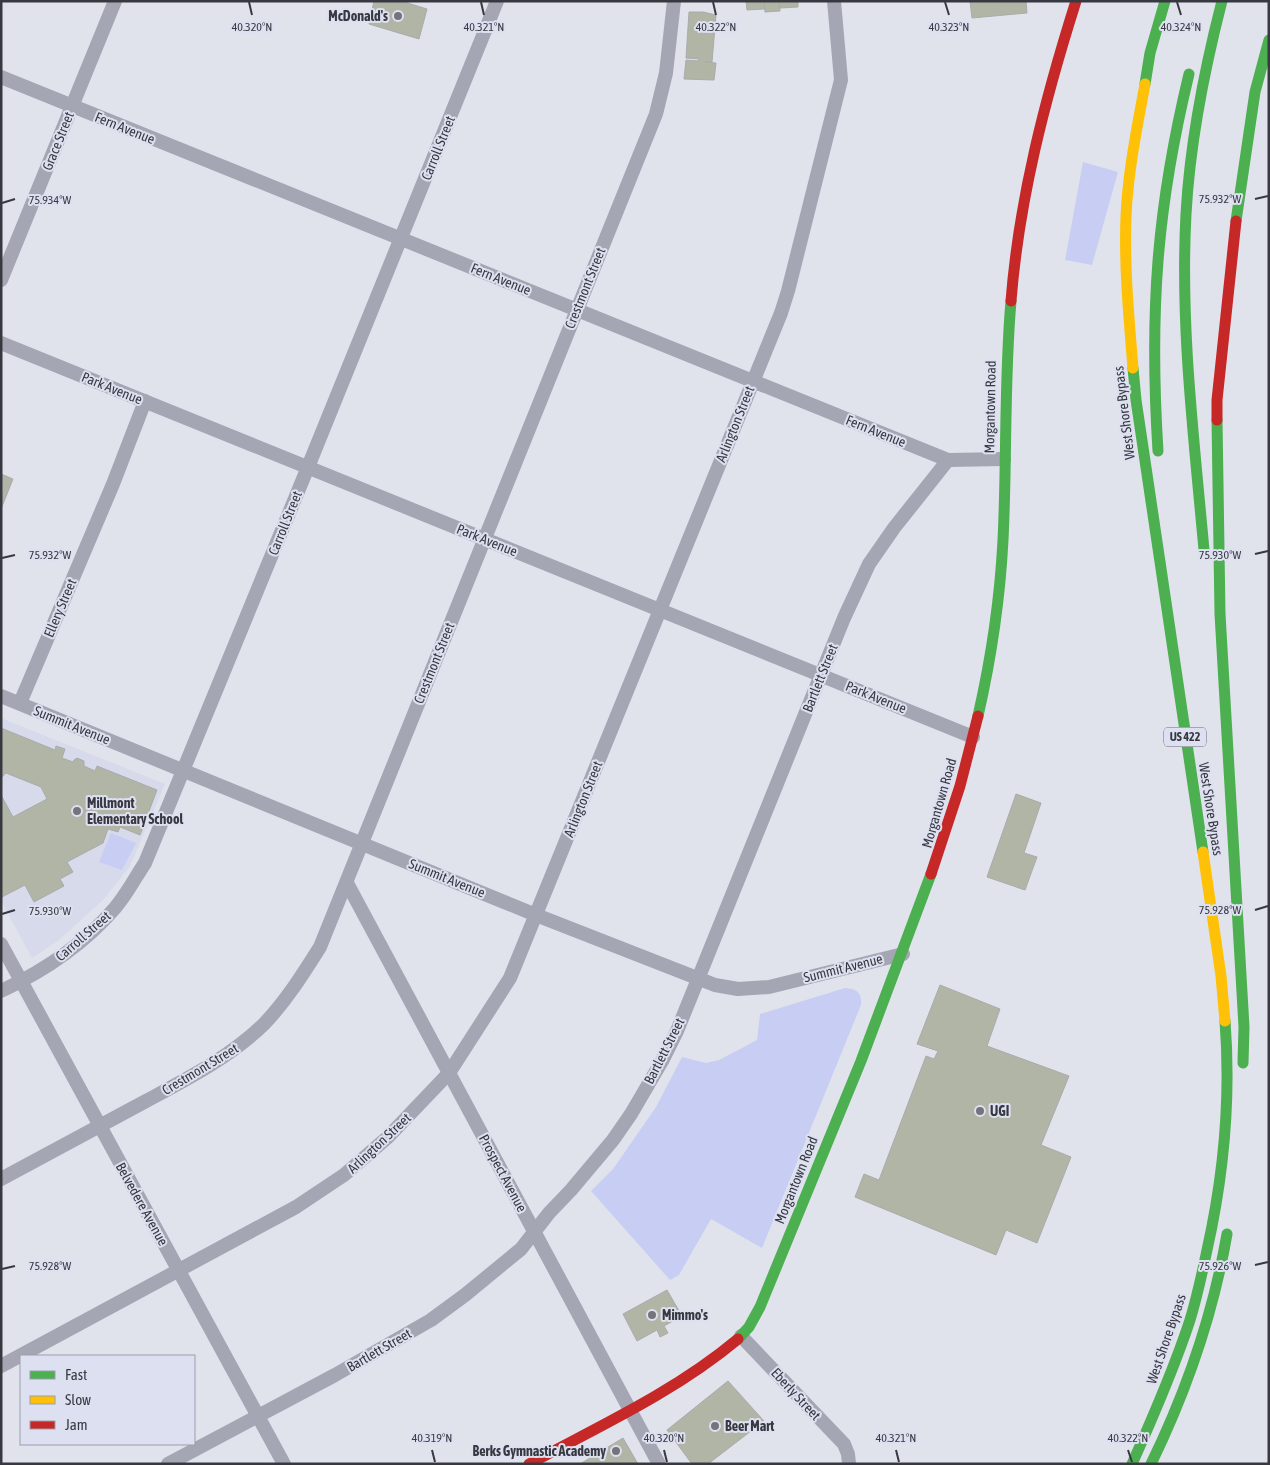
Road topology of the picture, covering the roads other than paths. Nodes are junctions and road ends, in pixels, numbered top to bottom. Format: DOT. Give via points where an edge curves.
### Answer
graph roads {
  1 [pos="115,1"];
  2 [pos="497,1"];
  3 [pos="674,1"];
  4 [pos="834,1"];
  5 [pos="1076,1"];
  6 [pos="1166,1"];
  7 [pos="1222,1"];
  8 [pos="1269,40"];
  9 [pos="1192,59"];
  10 [pos="1,77"];
  11 [pos="72,106"];
  12 [pos="401,239"];
  13 [pos="1,280"];
  14 [pos="576,310"];
  15 [pos="1,343"];
  16 [pos="753,381"];
  17 [pos="145,401"];
  18 [pos="1004,459"];
  19 [pos="948,460"];
  20 [pos="1159,462"];
  21 [pos="308,467"];
  22 [pos="1163,505"];
  23 [pos="484,539"];
  24 [pos="1206,566"];
  25 [pos="1208,585"];
  26 [pos="660,610"];
  27 [pos="821,675"];
  28 [pos="1,696"];
  29 [pos="20,704"];
  30 [pos="973,737"];
  31 [pos="1185,737"];
  32 [pos="1227,746"];
  33 [pos="184,770"];
  34 [pos="362,843"];
  35 [pos="347,883"];
  36 [pos="536,915"];
  37 [pos="1,944"];
  38 [pos="903,954"];
  39 [pos="698,979"];
  40 [pos="22,981"];
  41 [pos="1,991"];
  42 [pos="449,1073"];
  43 [pos="1242,1073"];
  44 [pos="100,1126"];
  45 [pos="1,1179"];
  46 [pos="1228,1224"];
  47 [pos="534,1232"];
  48 [pos="179,1271"];
  49 [pos="741,1336"];
  50 [pos="22,1355"];
  51 [pos="20,1356"];
  52 [pos="1,1366"];
  53 [pos="630,1409"];
  54 [pos="258,1417"];
  55 [pos="848,1459"];
  56 [pos="168,1464"];
  57 [pos="284,1464"];
  58 [pos="529,1464"];
  59 [pos="659,1464"];
  60 [pos="1132,1464"];
  61 [pos="1151,1464"];
  1 -- 11 [label="street, Grace Street"];
  2 -- 12 [label="street, Carroll Street"];
  3 -- 14 [label="street, Crestmont Street" via="666,72 656,114"];
  4 -- 16 [label="street, Arlington Street" via="841,80 788,291"];
  5 -- 18 [label="main road, Morgantown Road" via="1042,116 1019,226 1008,335"];
  6 -- 31 [label="main road, West Shore Bypass / US 422" via="1150,53 1130,166 1126,283 1136,400"];
  7 -- 24 [label="main road" via="1196,120 1186,215 1188,360"];
  8 -- 32 [label="main road, West Shore Bypass / US 422" via="1255,92 1232,245 1217,400 1220,614"];
  9 -- 20 [label="main road" via="1169,161 1157,262 1154,364"];
  10 -- 11 [label="street, Fern Avenue"];
  11 -- 12 [label="street, Fern Avenue"];
  11 -- 13 [label="street, Grace Street"];
  12 -- 14 [label="street, Fern Avenue"];
  12 -- 21 [label="street, Carroll Street"];
  14 -- 16 [label="street, Fern Avenue"];
  14 -- 23 [label="street, Crestmont Street"];
  15 -- 17 [label="street, Park Avenue"];
  16 -- 19 [label="street, Fern Avenue"];
  16 -- 26 [label="street, Arlington Street"];
  17 -- 21 [label="street, Park Avenue"];
  17 -- 29 [label="street, Ellery Street"];
  18 -- 19 [label="street, Fern Avenue"];
  18 -- 30 [label="main road, Morgantown Road" via="1003,541 996,606"];
  19 -- 27 [label="street, Bartlett Street" via="869,564"];
  21 -- 23 [label="street, Park Avenue"];
  21 -- 33 [label="street, Carroll Street"];
  22 -- 31 [label="main road"];
  23 -- 26 [label="street, Park Avenue"];
  23 -- 34 [label="street, Crestmont Street"];
  25 -- 32 [label="main road"];
  26 -- 27 [label="street, Park Avenue"];
  26 -- 36 [label="street, Arlington Street"];
  27 -- 30 [label="street, Park Avenue"];
  27 -- 39 [label="street, Bartlett Street"];
  28 -- 29 [label="street, Summit Avenue"];
  29 -- 33 [label="street, Summit Avenue"];
  30 -- 38 [label="main road, Morgantown Road" via="948,827"];
  31 -- 60 [label="main road, West Shore Bypass / US 422" via="1224,1001 1228,1051 1227,1119 1212,1225 1192,1313 1173,1368"];
  32 -- 43 [label="main road, West Shore Bypass / US 422" via="1244,1026"];
  33 -- 34 [label="street, Summit Avenue"];
  33 -- 40 [label="street, Carroll Street" via="145,864 120,902 73,948"];
  34 -- 35 [label="street, Crestmont Street"];
  34 -- 36 [label="street, Summit Avenue"];
  35 -- 42 [label="street, Prospect Avenue"];
  35 -- 44 [label="street, Crestmont Street" via="320,947 286,999 264,1023 222,1058"];
  36 -- 39 [label="street, Summit Avenue"];
  36 -- 42 [label="street, Arlington Street" via="510,978"];
  37 -- 40 [label="street, Belvedere Avenue"];
  38 -- 39 [label="street, Summit Avenue" via="753,989 715,985"];
  38 -- 49 [label="main road, Morgantown Road" via="760,1307"];
  39 -- 47 [label="street, Bartlett Street" via="666,1053 631,1114 595,1162"];
  40 -- 41 [label="street, Carroll Street"];
  40 -- 44 [label="street, Belvedere Avenue"];
  42 -- 47 [label="street, Prospect Avenue"];
  42 -- 48 [label="street, Arlington Street" via="388,1137 344,1175 296,1207"];
  44 -- 45 [label="street, Crestmont Street"];
  44 -- 48 [label="street, Belvedere Avenue"];
  46 -- 61 [label="main road" via="1217,1287 1203,1337 1180,1400"];
  47 -- 53 [label="street, Prospect Avenue"];
  47 -- 54 [label="street, Bartlett Street" via="521,1249 431,1320"];
  48 -- 50 [label="street, Arlington Street"];
  48 -- 54 [label="street, Belvedere Avenue"];
  49 -- 53 [label="main road, Morgantown Road" via="701,1367"];
  49 -- 55 [label="street, Eberly Street" via="844,1444"];
  51 -- 52 [label="street, Arlington Street"];
  53 -- 58 [label="main road, Morgantown Road"];
  53 -- 59 [label="street, Prospect Avenue"];
  54 -- 56 [label="street, Bartlett Street"];
  54 -- 57 [label="street, Belvedere Avenue"];
}
